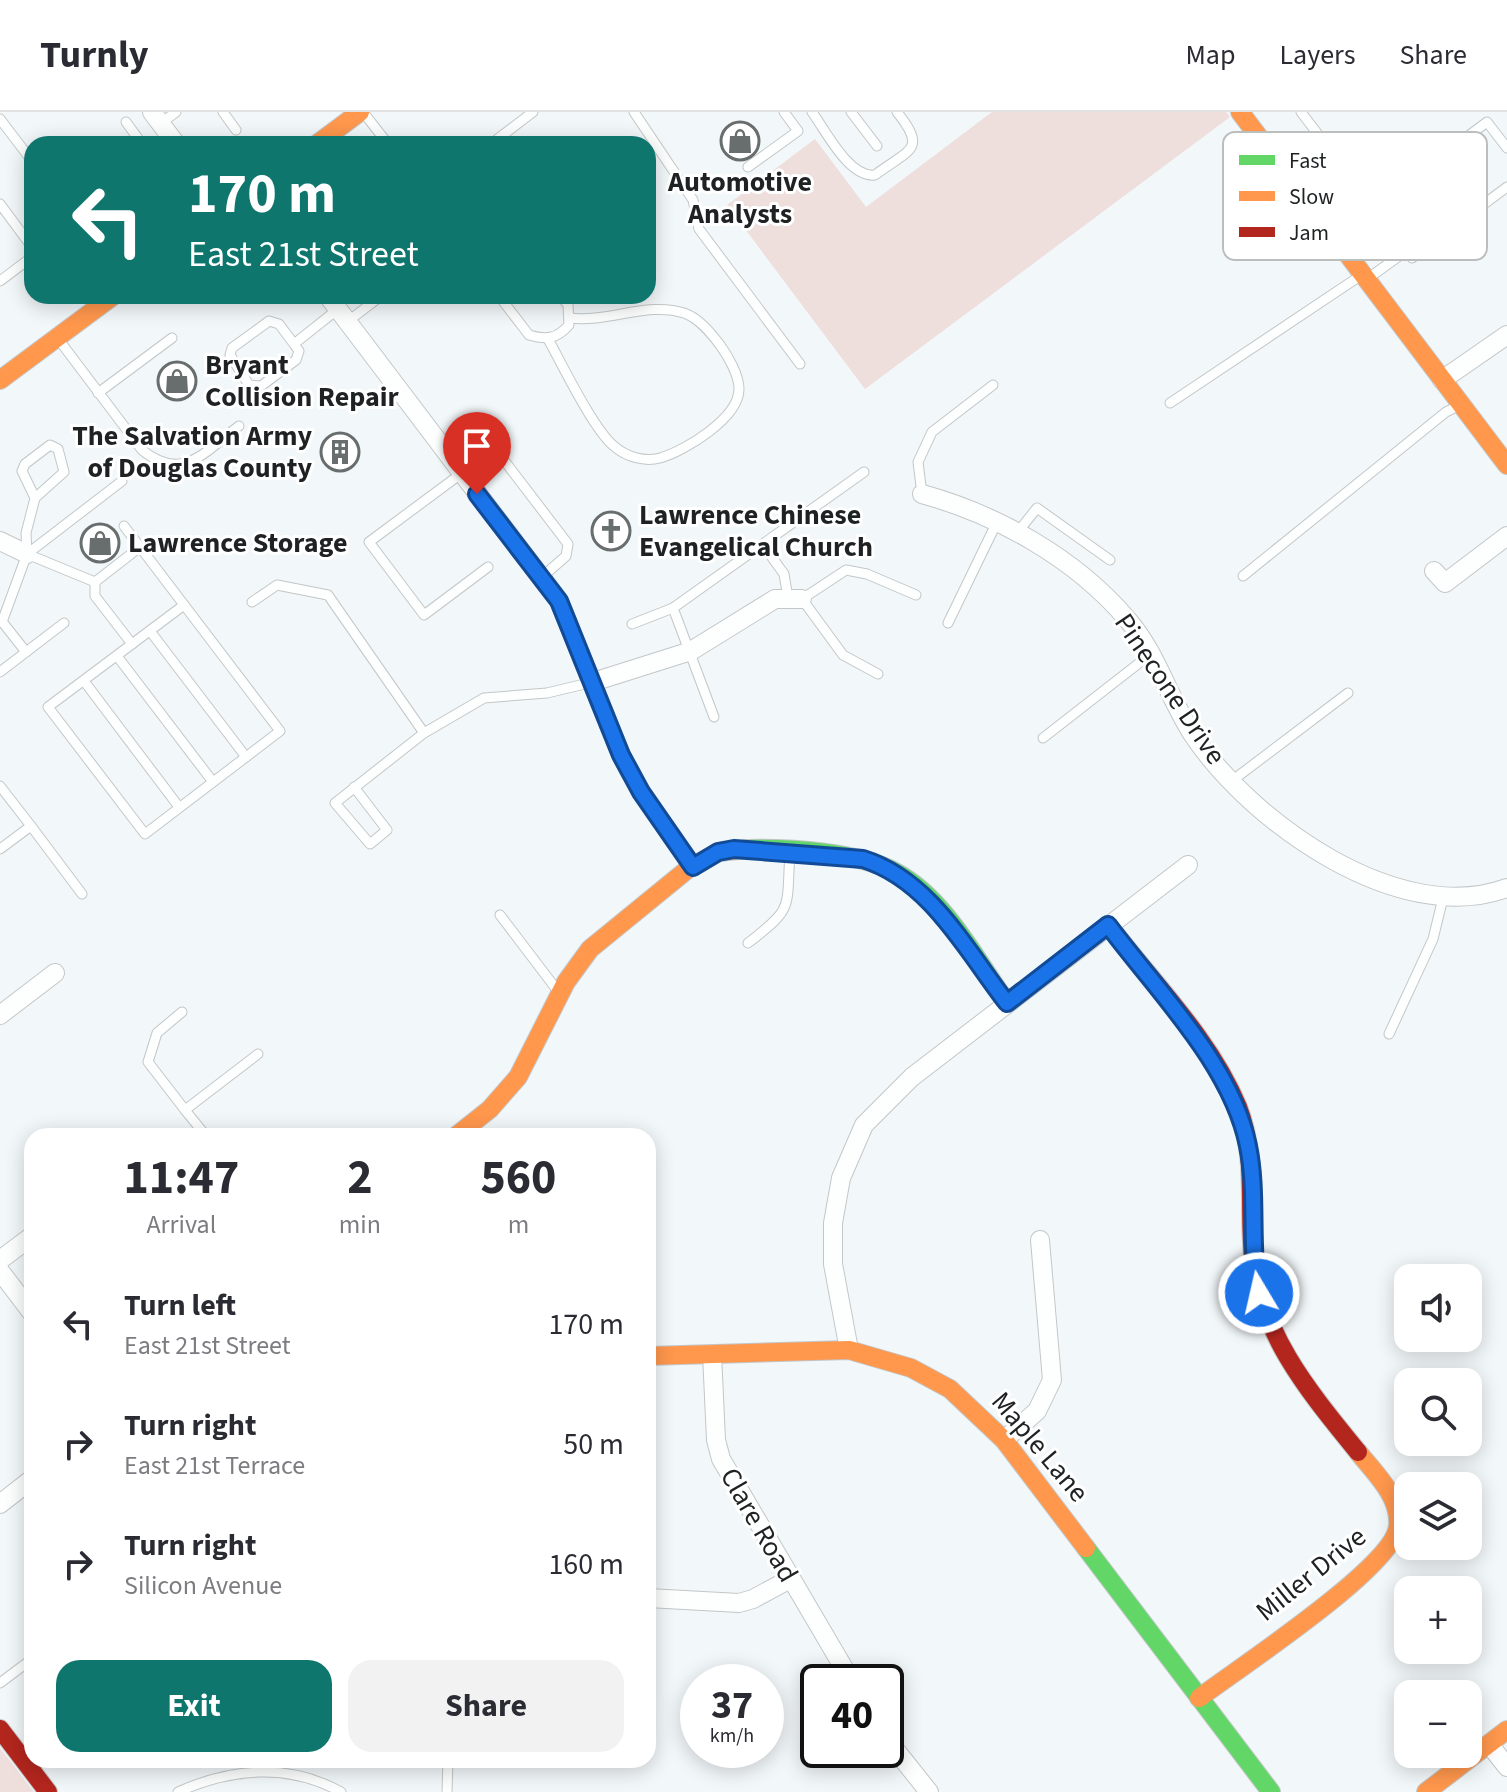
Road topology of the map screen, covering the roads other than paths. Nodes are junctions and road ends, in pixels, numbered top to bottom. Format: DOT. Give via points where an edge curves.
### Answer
graph roads {
  1 [pos="223,112"];
  2 [pos="362,112"];
  3 [pos="533,112"];
  4 [pos="634,112"];
  5 [pos="784,112"];
  6 [pos="812,112"];
  7 [pos="851,112"];
  8 [pos="897,112"];
  9 [pos="1240,112"];
  10 [pos="1301,112"];
  11 [pos="163,116"];
  12 [pos="0,119"];
  13 [pos="126,122"];
  14 [pos="236,130"];
  15 [pos="1255,132"];
  16 [pos="1316,132"];
  17 [pos="1474,132"];
  18 [pos="136,136"];
  19 [pos="172,136"];
  20 [pos="325,136"];
  21 [pos="382,136"];
  22 [pos="502,136"];
  23 [pos="650,136"];
  24 [pos="656,145"];
  25 [pos="877,146"];
  26 [pos="1507,148"];
  27 [pos="24,150"];
  28 [pos="748,167"];
  29 [pos="1507,187"];
  30 [pos="1487,202"];
  31 [pos="0,204"];
  32 [pos="24,236"];
  33 [pos="1352,260"];
  34 [pos="1392,260"];
  35 [pos="24,263"];
  36 [pos="1365,277"];
  37 [pos="0,281"];
  38 [pos="102,304"];
  39 [pos="505,304"];
  40 [pos="567,304"];
  41 [pos="337,309"];
  42 [pos="570,318"];
  43 [pos="1507,335"];
  44 [pos="57,338"];
  45 [pos="172,338"];
  46 [pos="548,339"];
  47 [pos="294,344"];
  48 [pos="800,364"];
  49 [pos="0,380"];
  50 [pos="1442,380"];
  51 [pos="993,385"];
  52 [pos="98,393"];
  53 [pos="1170,403"];
  54 [pos="1460,405"];
  55 [pos="239,426"];
  56 [pos="445,451"];
  57 [pos="1507,465"];
  58 [pos="864,472"];
  59 [pos="462,473"];
  60 [pos="122,481"];
  61 [pos="922,494"];
  62 [pos="35,498"];
  63 [pos="997,522"];
  64 [pos="124,526"];
  65 [pos="1017,533"];
  66 [pos="1507,536"];
  67 [pos="0,541"];
  68 [pos="763,545"];
  69 [pos="140,547"];
  70 [pos="27,554"];
  71 [pos="1110,560"];
  72 [pos="488,567"];
  73 [pos="1434,571"];
  74 [pos="1243,576"];
  75 [pos="541,578"];
  76 [pos="95,582"];
  77 [pos="916,595"];
  78 [pos="795,598"];
  79 [pos="252,602"];
  80 [pos="184,605"];
  81 [pos="673,608"];
  82 [pos="1,620"];
  83 [pos="64,623"];
  84 [pos="948,623"];
  85 [pos="632,624"];
  86 [pos="150,631"];
  87 [pos="132,644"];
  88 [pos="691,651"];
  89 [pos="26,652"];
  90 [pos="1152,653"];
  91 [pos="117,656"];
  92 [pos="0,672"];
  93 [pos="878,674"];
  94 [pos="84,681"];
  95 [pos="593,682"];
  96 [pos="1348,693"];
  97 [pos="714,717"];
  98 [pos="424,733"];
  99 [pos="1043,738"];
  100 [pos="246,757"];
  101 [pos="1233,780"];
  102 [pos="213,782"];
  103 [pos="0,786"];
  104 [pos="354,787"];
  105 [pos="179,807"];
  106 [pos="31,826"];
  107 [pos="0,849"];
  108 [pos="790,853"];
  109 [pos="1188,865"];
  110 [pos="693,867"];
  111 [pos="1507,888"];
  112 [pos="82,894"];
  113 [pos="1443,898"];
  114 [pos="500,915"];
  115 [pos="1108,925"];
  116 [pos="748,943"];
  117 [pos="55,973"];
  118 [pos="559,993"];
  119 [pos="1007,1003"];
  120 [pos="182,1012"];
  121 [pos="0,1015"];
  122 [pos="1389,1034"];
  123 [pos="258,1054"];
  124 [pos="185,1110"];
  125 [pos="200,1128"];
  126 [pos="466,1128"];
  127 [pos="1040,1240"];
  128 [pos="24,1242"];
  129 [pos="0,1260"];
  130 [pos="0,1271"];
  131 [pos="24,1302"];
  132 [pos="849,1350"];
  133 [pos="712,1354"];
  134 [pos="656,1356"];
  135 [pos="1004,1440"];
  136 [pos="24,1485"];
  137 [pos="0,1504"];
  138 [pos="790,1579"];
  139 [pos="656,1598"];
  140 [pos="841,1664"];
  141 [pos="24,1665"];
  142 [pos="0,1683"];
  143 [pos="1199,1698"];
  144 [pos="1507,1730"];
  145 [pos="1,1733"];
  146 [pos="1489,1744"];
  147 [pos="904,1761"];
  148 [pos="24,1762"];
  149 [pos="1507,1767"];
  150 [pos="29,1768"];
  151 [pos="448,1768"];
  152 [pos="48,1792"];
  153 [pos="178,1792"];
  154 [pos="341,1792"];
  155 [pos="447,1792"];
  156 [pos="929,1792"];
  157 [pos="1271,1792"];
  158 [pos="1426,1792"];
  1 -- 14 [label="lane"];
  2 -- 20 [label="street" via="339,122"];
  2 -- 21 [label="lane"];
  3 -- 22 [label="lane"];
  4 -- 23 [label="lane"];
  5 -- 28 [label="lane" via="798,131"];
  6 -- 8 [label="lane" via="855,169 868,176 915,140"];
  7 -- 25 [label="lane"];
  9 -- 15 [label="street"];
  10 -- 16 [label="lane"];
  11 -- 19 [label="street"];
  12 -- 27 [label="lane"];
  13 -- 18 [label="lane"];
  17 -- 26 [label="lane" via="1487,122"];
  24 -- 48 [label="lane" via="693,200 699,229"];
  29 -- 30 [label="lane"];
  31 -- 32 [label="lane"];
  33 -- 36 [label="street"];
  34 -- 36 [label="lane"];
  35 -- 37 [label="lane"];
  36 -- 50 [label="street"];
  36 -- 53 [label="lane"];
  38 -- 44 [label="street"];
  39 -- 46 [label="lane" via="529,335"];
  40 -- 42 [label="lane"];
  41 -- 47 [label="lane"];
  41 -- 56 [label="street"];
  42 -- 46 [label="lane" via="561,334"];
  42 -- 46 [label="lane" via="587,321 659,310 685,313 722,347 739,388 736,403 717,426 685,447 658,459 634,458 613,446"];
  43 -- 50 [label="street"];
  44 -- 49 [label="street"];
  44 -- 52 [label="lane"];
  45 -- 52 [label="lane"];
  47 -- 47 [label="lane" via="279,324 269,321 230,355 249,385 261,386 296,360 299,351"];
  50 -- 54 [label="street"];
  51 -- 61 [label="lane" via="932,432 918,462"];
  52 -- 55 [label="lane" via="142,450 173,467 190,462"];
  54 -- 57 [label="street"];
  54 -- 74 [label="lane"];
  56 -- 59 [label="street"];
  56 -- 75 [label="lane" via="470,435 487,438 568,544 566,556"];
  58 -- 68 [label="lane"];
  59 -- 72 [label="lane" via="369,542 424,615"];
  59 -- 75 [label="street"];
  60 -- 70 [label="lane"];
  61 -- 63 [label="street, Pinecone Drive"];
  62 -- 62 [label="lane" via="64,472 58,449 50,445 22,471"];
  62 -- 70 [label="lane"];
  63 -- 65 [label="street, Pinecone Drive"];
  63 -- 84 [label="lane"];
  64 -- 69 [label="lane"];
  65 -- 71 [label="lane" via="1037,508"];
  65 -- 90 [label="street, Pinecone Drive" via="1104,594"];
  66 -- 73 [label="street" via="1445,583"];
  67 -- 70 [label="street"];
  68 -- 78 [label="lane"];
  68 -- 81 [label="lane"];
  69 -- 76 [label="lane"];
  69 -- 80 [label="lane"];
  70 -- 76 [label="lane"];
  70 -- 82 [label="lane"];
  75 -- 95 [label="street" via="563,609"];
  76 -- 87 [label="lane" via="95,596"];
  77 -- 78 [label="lane" via="846,570"];
  78 -- 88 [label="street" via="775,599"];
  78 -- 93 [label="lane" via="843,655"];
  79 -- 98 [label="lane" via="277,585 328,595"];
  80 -- 86 [label="lane"];
  80 -- 100 [label="lane" via="280,731"];
  81 -- 85 [label="lane"];
  81 -- 88 [label="lane"];
  82 -- 89 [label="lane"];
  83 -- 89 [label="lane"];
  86 -- 87 [label="lane"];
  86 -- 100 [label="lane"];
  87 -- 91 [label="lane"];
  88 -- 95 [label="street"];
  88 -- 97 [label="lane"];
  89 -- 92 [label="lane"];
  90 -- 99 [label="lane"];
  90 -- 101 [label="street, Pinecone Drive" via="1194,736"];
  91 -- 94 [label="lane"];
  91 -- 102 [label="lane"];
  94 -- 105 [label="lane"];
  94 -- 105 [label="lane" via="48,707 145,834"];
  95 -- 98 [label="lane" via="547,693 484,698"];
  95 -- 110 [label="street" via="621,755"];
  96 -- 101 [label="lane"];
  98 -- 104 [label="lane"];
  100 -- 102 [label="lane"];
  101 -- 113 [label="street, Pinecone Drive" via="1280,822 1339,861 1391,887"];
  102 -- 105 [label="lane"];
  103 -- 106 [label="lane"];
  104 -- 104 [label="lane" via="335,803 370,844 387,830"];
  106 -- 107 [label="lane"];
  106 -- 112 [label="lane"];
  108 -- 110 [label="street" via="734,849"];
  108 -- 116 [label="lane" via="786,909"];
  108 -- 119 [label="street" via="863,859 898,873 926,896"];
  109 -- 115 [label="street"];
  110 -- 118 [label="street" via="605,933 579,960"];
  111 -- 113 [label="street, Pinecone Drive" via="1469,898"];
  113 -- 122 [label="lane" via="1433,939"];
  114 -- 118 [label="lane"];
  115 -- 119 [label="street"];
  115 -- 143 [label="street, Miller Drive" via="1230,1093 1253,1171 1252,1254 1265,1311 1283,1349 1398,1510 1396,1536 1374,1565"];
  117 -- 121 [label="street"];
  118 -- 126 [label="street" via="534,1052 509,1090"];
  119 -- 132 [label="street" via="892,1095 854,1142 836,1200 832,1243"];
  120 -- 124 [label="lane" via="157,1033 148,1062"];
  123 -- 124 [label="lane"];
  124 -- 125 [label="lane"];
  127 -- 135 [label="street" via="1052,1380 1037,1411"];
  128 -- 129 [label="street"];
  130 -- 131 [label="street"];
  132 -- 133 [label="street, Maple Lane"];
  132 -- 135 [label="street, Maple Lane" via="927,1375 971,1406"];
  133 -- 134 [label="street, Maple Lane"];
  133 -- 138 [label="street, Clare Road" via="721,1459"];
  135 -- 143 [label="street, Maple Lane"];
  136 -- 137 [label="street"];
  138 -- 139 [label="street" via="739,1603"];
  138 -- 140 [label="street, Clare Road"];
  141 -- 142 [label="lane"];
  143 -- 157 [label="street, Maple Lane"];
  144 -- 146 [label="street"];
  145 -- 148 [label="street"];
  146 -- 149 [label="street"];
  146 -- 158 [label="street"];
  147 -- 156 [label="street"];
  150 -- 152 [label="street"];
  151 -- 155 [label="lane"];
  153 -- 154 [label="lane" via="241,1772 301,1776"];
}
